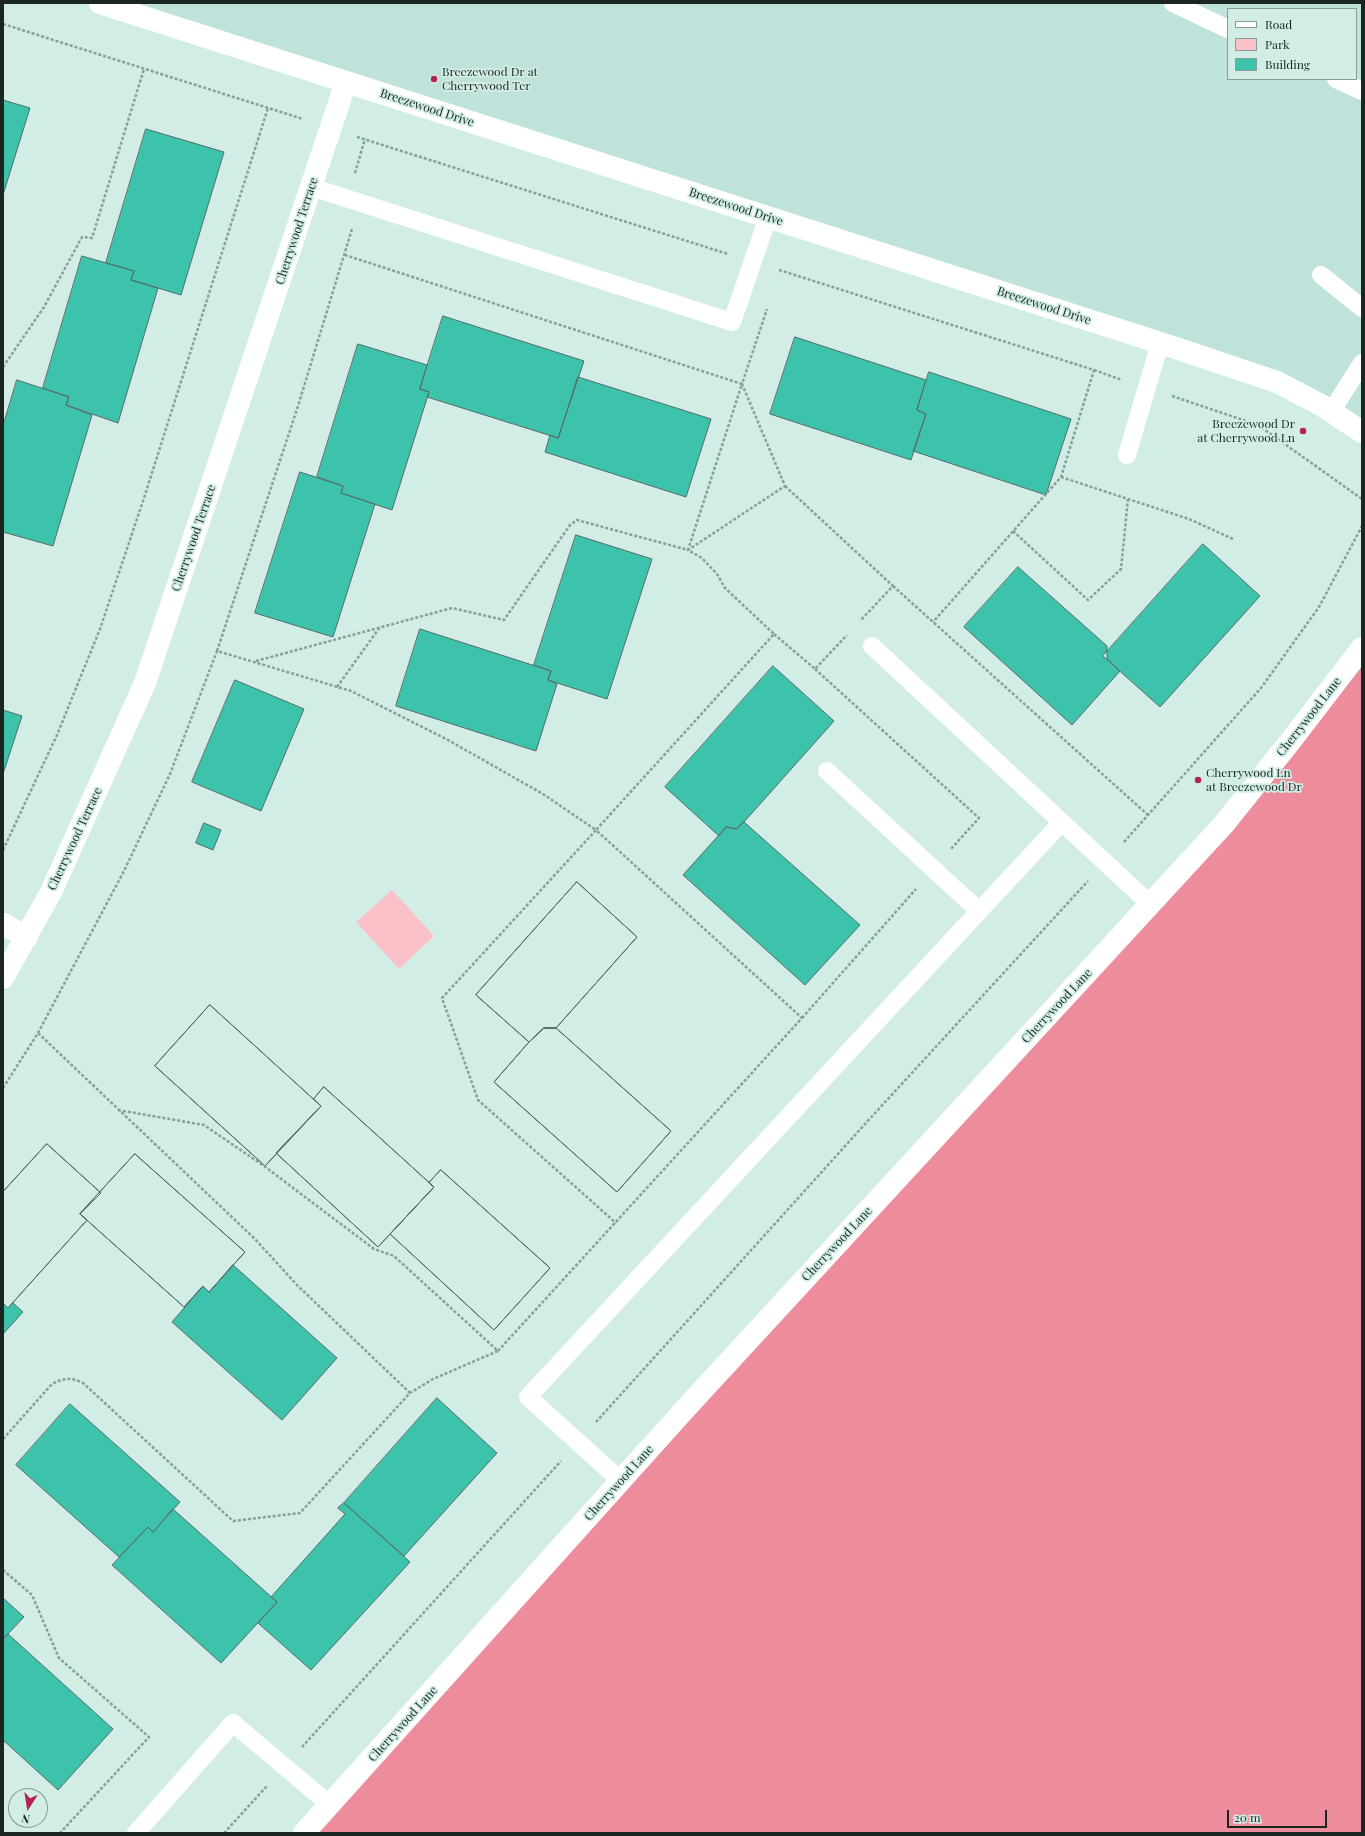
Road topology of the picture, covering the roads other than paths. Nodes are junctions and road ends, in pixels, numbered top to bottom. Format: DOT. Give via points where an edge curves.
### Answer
graph roads {
  1 [pos="100,3"];
  2 [pos="1174,3"];
  3 [pos="1227,29"];
  4 [pos="1338,80"];
  5 [pos="346,82"];
  6 [pos="1362,91"];
  7 [pos="311,187"];
  8 [pos="768,217"];
  9 [pos="1320,275"];
  10 [pos="1362,308"];
  11 [pos="1160,343"];
  12 [pos="1362,363"];
  13 [pos="1331,412"];
  14 [pos="1362,432"];
  15 [pos="1127,455"];
  16 [pos="872,646"];
  17 [pos="1362,648"];
  18 [pos="827,771"];
  19 [pos="1061,823"];
  20 [pos="1150,904"];
  21 [pos="979,910"];
  22 [pos="3,924"];
  23 [pos="27,937"];
  24 [pos="3,978"];
  25 [pos="621,1480"];
  26 [pos="330,1805"];
  27 [pos="136,1833"];
  28 [pos="304,1833"];
  1 -- 5 [label="street, Breezewood Drive"];
  2 -- 3 [label="lane"];
  4 -- 6 [label="lane"];
  5 -- 7 [label="street, Cherrywood Terrace"];
  5 -- 8 [label="street, Breezewood Drive"];
  7 -- 8 [label="lane" via="732,322"];
  7 -- 23 [label="street, Cherrywood Terrace" via="145,683 51,892"];
  8 -- 11 [label="street, Breezewood Drive"];
  9 -- 10 [label="lane"];
  11 -- 13 [label="street, Breezewood Drive" via="1277,382"];
  11 -- 15 [label="lane"];
  12 -- 13 [label="lane"];
  13 -- 14 [label="street, Breezewood Drive"];
  16 -- 19 [label="lane"];
  17 -- 20 [label="street, Cherrywood Lane" via="1224,824"];
  18 -- 21 [label="lane"];
  19 -- 20 [label="lane"];
  19 -- 21 [label="lane"];
  20 -- 25 [label="street, Cherrywood Lane"];
  21 -- 25 [label="lane" via="528,1397"];
  22 -- 23 [label="street"];
  23 -- 24 [label="street, Cherrywood Terrace"];
  25 -- 26 [label="street, Cherrywood Lane"];
  26 -- 27 [label="lane" via="233,1723"];
  26 -- 28 [label="street, Cherrywood Lane"];
}
